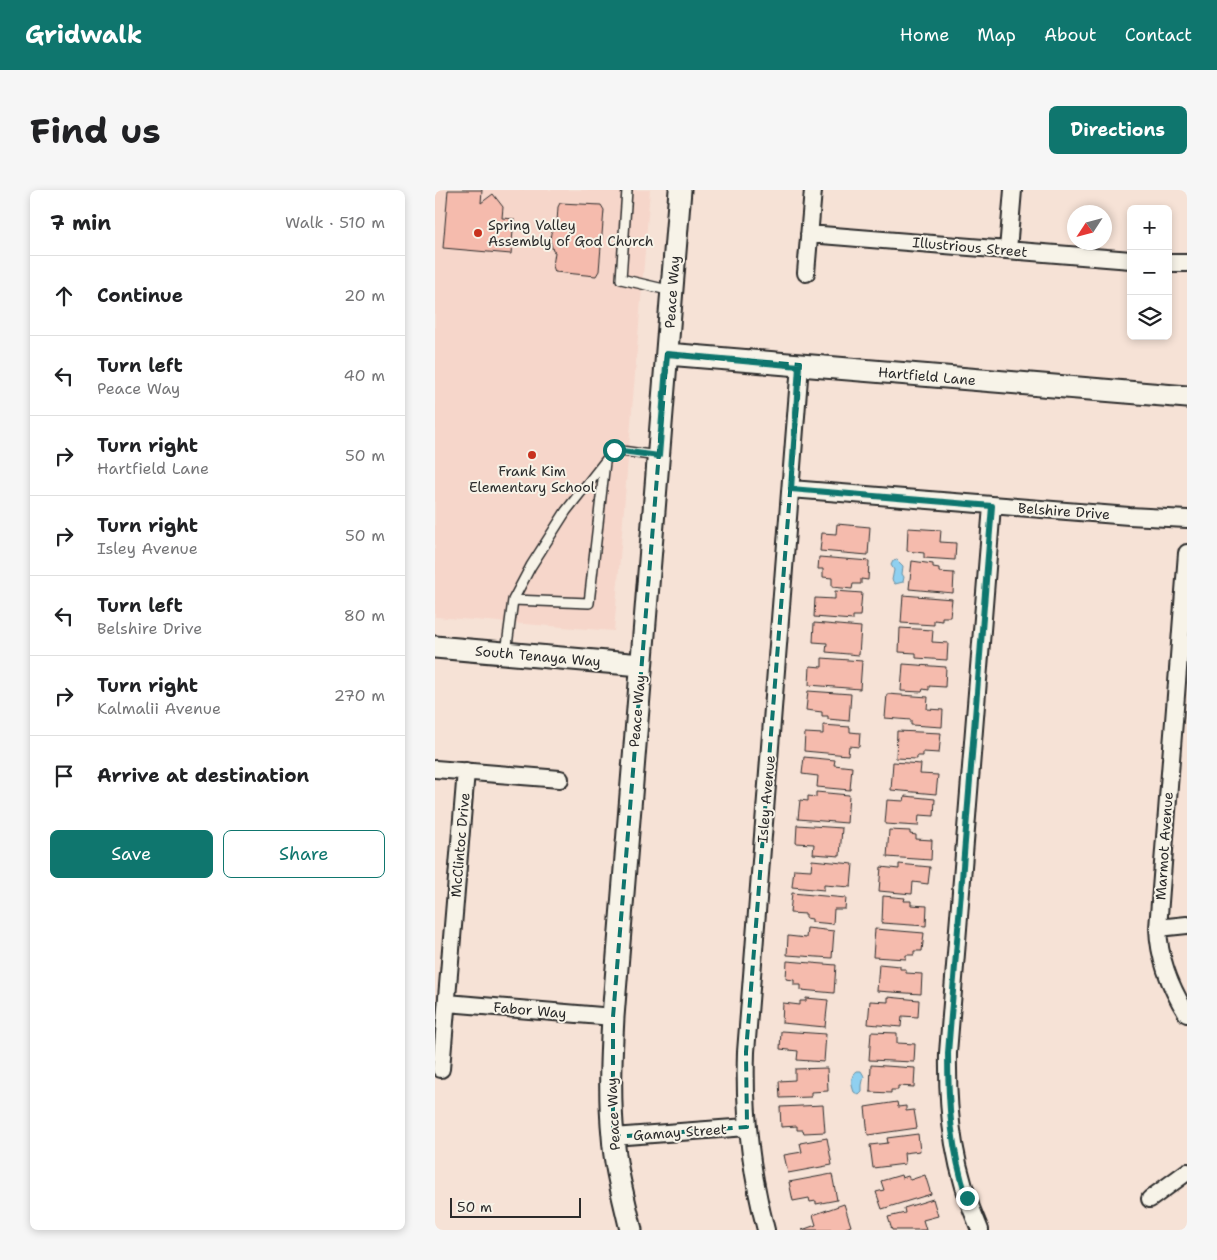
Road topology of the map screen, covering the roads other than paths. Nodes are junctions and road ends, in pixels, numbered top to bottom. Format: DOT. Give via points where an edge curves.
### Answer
graph roads {
  1 [pos="627,190"];
  2 [pos="680,190"];
  3 [pos="813,190"];
  4 [pos="1013,190"];
  5 [pos="809,234"];
  6 [pos="1008,250"];
  7 [pos="1127,260"];
  8 [pos="1172,263"];
  9 [pos="1187,263"];
  10 [pos="806,273"];
  11 [pos="672,291"];
  12 [pos="667,354"];
  13 [pos="799,366"];
  14 [pos="1187,397"];
  15 [pos="659,456"];
  16 [pos="605,462"];
  17 [pos="791,489"];
  18 [pos="992,506"];
  19 [pos="1187,519"];
  20 [pos="1187,553"];
  21 [pos="513,600"];
  22 [pos="435,647"];
  23 [pos="506,653"];
  24 [pos="641,665"];
  25 [pos="1180,723"];
  26 [pos="435,768"];
  27 [pos="466,771"];
  28 [pos="561,779"];
  29 [pos="1187,926"];
  30 [pos="1158,928"];
  31 [pos="447,1003"];
  32 [pos="1187,1014"];
  33 [pos="613,1017"];
  34 [pos="441,1069"];
  35 [pos="747,1127"];
  36 [pos="613,1137"];
  37 [pos="1187,1172"];
  38 [pos="1150,1199"];
  39 [pos="631,1230"];
  40 [pos="766,1230"];
  41 [pos="980,1230"];
  1 -- 11 [label="lane" via="621,279"];
  2 -- 11 [label="street, Peace Way"];
  3 -- 5 [label="street"];
  4 -- 6 [label="street"];
  5 -- 6 [label="street, Illustrious Street"];
  5 -- 10 [label="street"];
  6 -- 7 [label="street, Illustrious Street"];
  8 -- 9 [label="street"];
  11 -- 12 [label="street, Peace Way"];
  12 -- 13 [label="street, Hartfield Lane"];
  12 -- 15 [label="street, Peace Way"];
  13 -- 14 [label="street, Hartfield Lane"];
  13 -- 17 [label="street, Isley Avenue"];
  15 -- 16 [label="lane" via="614,450"];
  15 -- 24 [label="street, Peace Way"];
  16 -- 21 [label="lane" via="566,511"];
  16 -- 21 [label="lane" via="589,604"];
  17 -- 18 [label="street, Belshire Drive"];
  17 -- 35 [label="street, Isley Avenue" via="746,1052"];
  18 -- 19 [label="street, Belshire Drive"];
  18 -- 41 [label="street" via="948,1053 949,1110 955,1154"];
  20 -- 25 [label="street, Marmot Avenue"];
  21 -- 23 [label="lane"];
  22 -- 23 [label="street, South Tenaya Way"];
  23 -- 24 [label="street, South Tenaya Way"];
  24 -- 33 [label="street, Peace Way"];
  25 -- 30 [label="street, Marmot Avenue"];
  26 -- 27 [label="street"];
  27 -- 28 [label="street"];
  27 -- 31 [label="street, McClintoc Drive"];
  29 -- 30 [label="street"];
  30 -- 32 [label="street, Marmot Avenue" via="1159,951 1169,983"];
  31 -- 33 [label="street, Fabor Way"];
  31 -- 34 [label="street, McClintoc Drive"];
  33 -- 36 [label="street, Peace Way" via="610,1079"];
  35 -- 36 [label="street, Gamay Street"];
  35 -- 40 [label="street, Isley Avenue" via="753,1175"];
  36 -- 39 [label="street, Peace Way"];
  37 -- 38 [label="street"];
}
